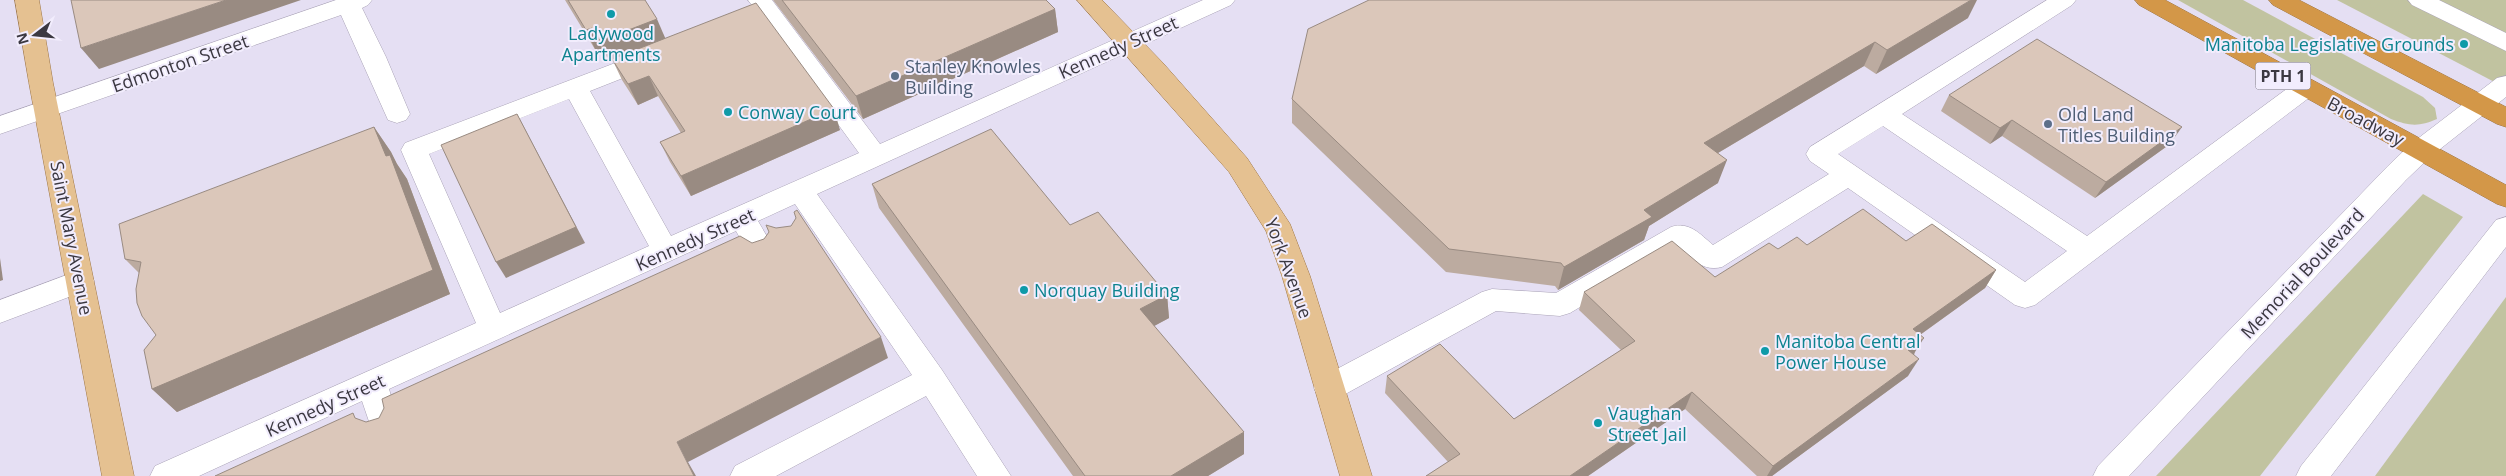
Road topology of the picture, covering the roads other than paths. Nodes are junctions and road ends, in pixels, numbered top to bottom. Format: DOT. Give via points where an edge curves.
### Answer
graph roads {
  1 [pos="27,0"];
  2 [pos="1089,0"];
  3 [pos="1223,0"];
  4 [pos="2064,0"];
  5 [pos="2147,0"];
  6 [pos="2281,0"];
  7 [pos="2420,0"];
  8 [pos="354,2"];
  9 [pos="764,5"];
  10 [pos="710,34"];
  11 [pos="1129,42"];
  12 [pos="2506,43"];
  13 [pos="674,48"];
  14 [pos="2506,84"];
  15 [pos="575,87"];
  16 [pos="2305,88"];
  17 [pos="2479,104"];
  18 [pos="47,109"];
  19 [pos="397,114"];
  20 [pos="1884,114"];
  21 [pos="2506,118"];
  22 [pos="0,125"];
  23 [pos="2421,150"];
  24 [pos="876,157"];
  25 [pos="1849,175"];
  26 [pos="801,192"];
  27 [pos="2506,197"];
  28 [pos="743,218"];
  29 [pos="2506,227"];
  30 [pos="2088,250"];
  31 [pos="666,252"];
  32 [pos="762,252"];
  33 [pos="80,281"];
  34 [pos="0,312"];
  35 [pos="493,329"];
  36 [pos="931,379"];
  37 [pos="372,384"];
  38 [pos="1329,388"];
  39 [pos="384,427"];
  40 [pos="118,476"];
  41 [pos="166,476"];
  42 [pos="746,476"];
  43 [pos="995,476"];
  44 [pos="1356,476"];
  45 [pos="2109,476"];
  46 [pos="2312,476"];
  1 -- 18 [label="main road, Saint Mary Avenue"];
  2 -- 11 [label="main road, York Avenue"];
  3 -- 11 [label="street, Kennedy Street"];
  4 -- 20 [label="street"];
  5 -- 16 [label="highway, Broadway / PTH 1"];
  6 -- 17 [label="highway"];
  7 -- 12 [label="street"];
  8 -- 18 [label="street, Edmonton Street" via="145,64"];
  8 -- 19 [label="street"];
  9 -- 10 [label="street"];
  9 -- 24 [label="street"];
  11 -- 24 [label="street, Kennedy Street"];
  11 -- 38 [label="main road, York Avenue" via="1238,165 1264,203 1280,231 1296,276"];
  13 -- 15 [label="street"];
  14 -- 17 [label="street, Memorial Boulevard"];
  15 -- 31 [label="street"];
  15 -- 35 [label="street" via="414,150"];
  16 -- 23 [label="highway, Broadway / PTH 1"];
  16 -- 30 [label="street"];
  17 -- 21 [label="highway"];
  17 -- 23 [label="street, Memorial Boulevard"];
  18 -- 22 [label="street, Edmonton Street"];
  18 -- 33 [label="main road, Saint Mary Avenue"];
  20 -- 25 [label="street" via="1819,154"];
  20 -- 30 [label="street"];
  23 -- 27 [label="highway, Broadway / PTH 1"];
  23 -- 45 [label="street, Memorial Boulevard"];
  24 -- 26 [label="street, Kennedy Street"];
  25 -- 30 [label="street" via="2026,297"];
  25 -- 38 [label="street" via="1712,260 1681,234 1560,305 1492,300"];
  26 -- 28 [label="street, Kennedy Street" via="775,217"];
  26 -- 36 [label="street"];
  28 -- 31 [label="street, Kennedy Street"];
  28 -- 32 [label="street"];
  29 -- 46 [label="street"];
  31 -- 35 [label="street, Kennedy Street"];
  33 -- 34 [label="street"];
  33 -- 40 [label="main road, Saint Mary Avenue"];
  35 -- 37 [label="street, Kennedy Street"];
  36 -- 42 [label="street"];
  36 -- 43 [label="street"];
  37 -- 39 [label="street"];
  37 -- 41 [label="street, Kennedy Street"];
  38 -- 44 [label="main road, York Avenue"];
}
